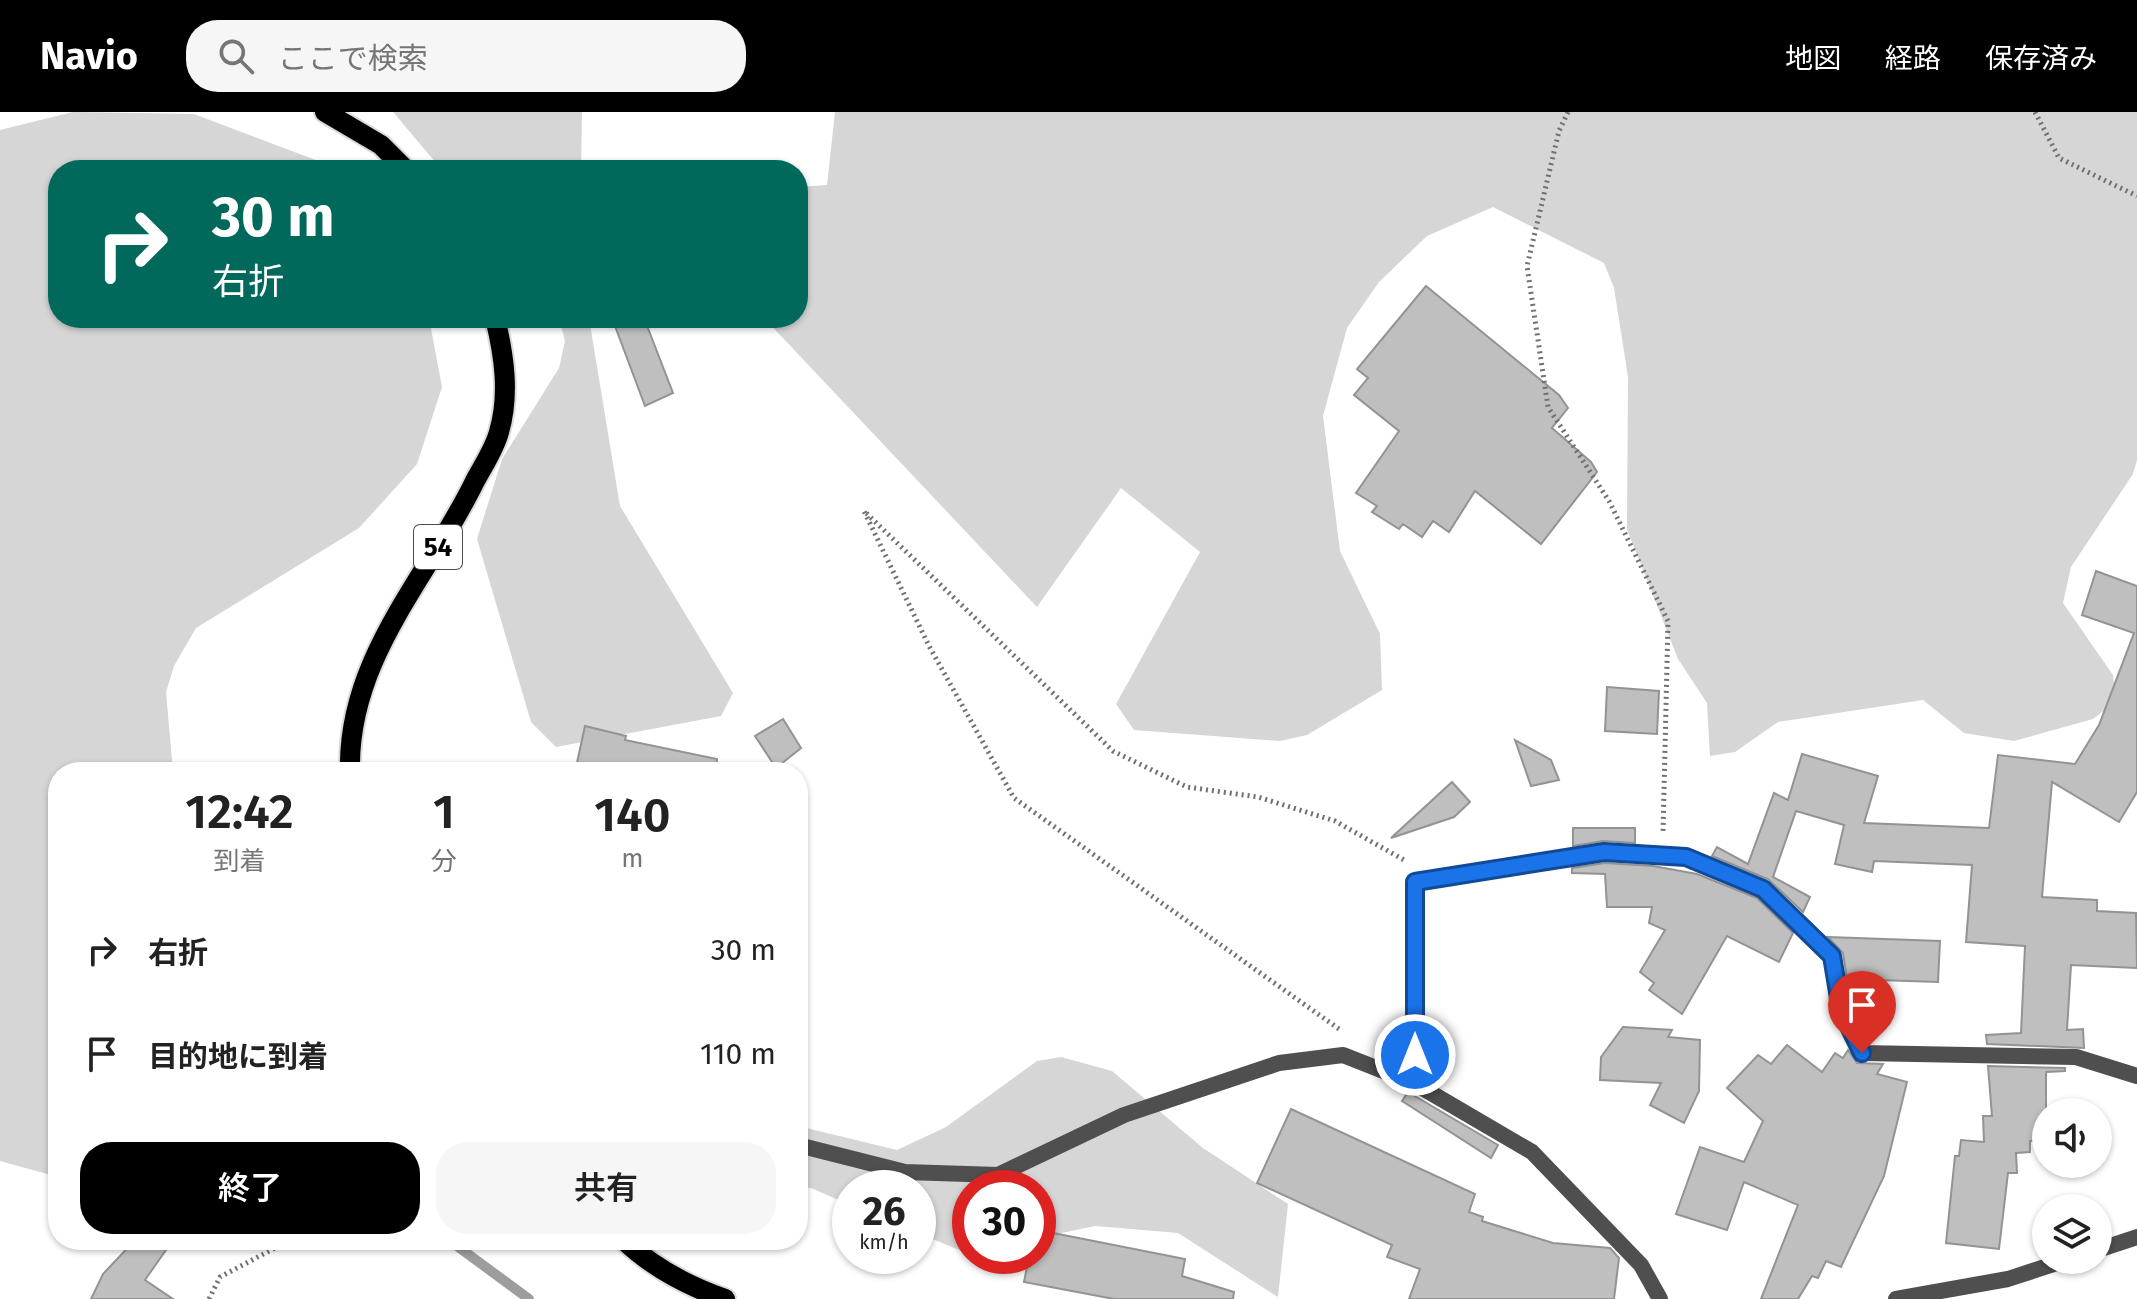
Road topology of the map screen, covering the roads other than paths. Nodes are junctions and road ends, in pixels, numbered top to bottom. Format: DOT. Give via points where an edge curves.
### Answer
graph roads {
  1 [pos="325,112"];
  2 [pos="396,160"];
  3 [pos="497,328"];
  4 [pos="351,762"];
  5 [pos="2137,1076"];
  6 [pos="1414,1083"];
  7 [pos="808,1148"];
  8 [pos="2137,1237"];
  9 [pos="2112,1245"];
  10 [pos="635,1250"];
  11 [pos="2032,1271"];
  12 [pos="725,1299"];
  13 [pos="1660,1299"];
  14 [pos="1896,1299"];
  1 -- 2 [label="main road" via="381,145"];
  3 -- 4 [label="main road, 54" via="506,364 499,432 465,501 380,642 358,697"];
  5 -- 6 [label="street" via="2076,1057 1862,1053 1841,1010 1832,956 1763,889 1686,857 1604,852 1415,882"];
  6 -- 7 [label="street" via="1343,1055 1279,1063 1124,1115 998,1175 905,1172"];
  6 -- 13 [label="street" via="1532,1152 1641,1265"];
  8 -- 9 [label="street"];
  10 -- 12 [label="main road" via="697,1289"];
  11 -- 14 [label="street"];
}
